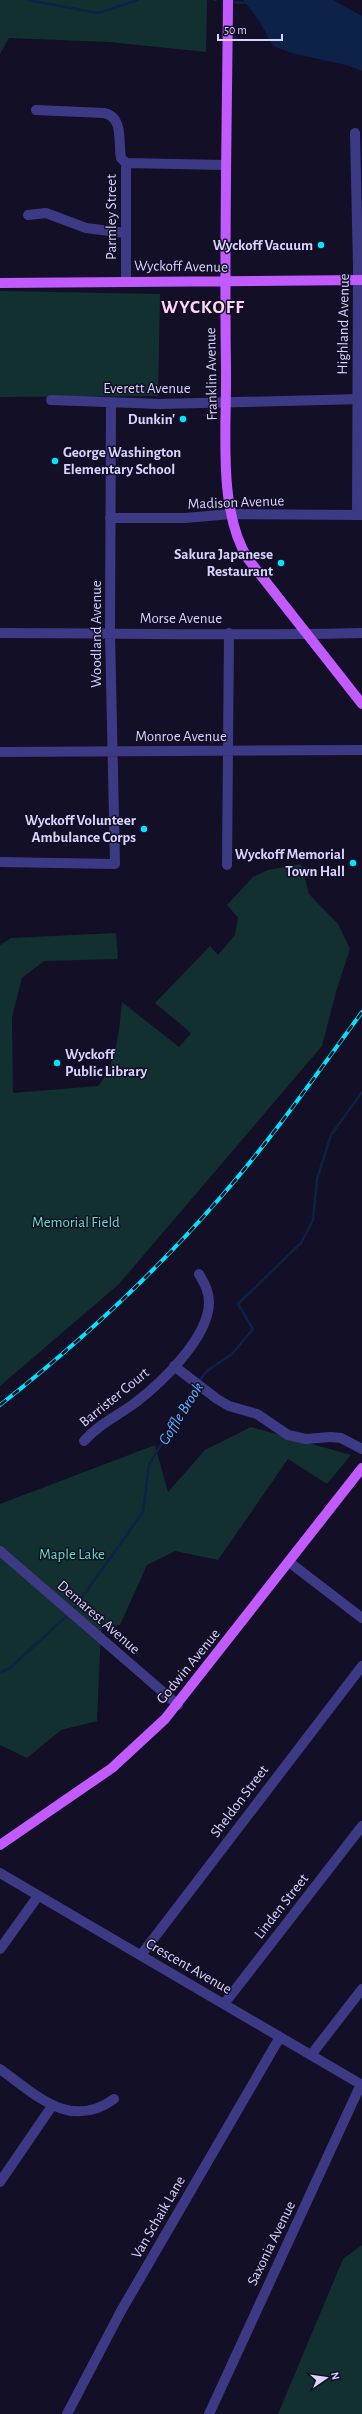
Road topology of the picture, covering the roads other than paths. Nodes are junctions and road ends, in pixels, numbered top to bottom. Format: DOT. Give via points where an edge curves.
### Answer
graph roads {
  1 [pos="228,0"];
  2 [pos="36,110"];
  3 [pos="355,133"];
  4 [pos="126,163"];
  5 [pos="225,165"];
  6 [pos="28,215"];
  7 [pos="125,233"];
  8 [pos="126,280"];
  9 [pos="360,280"];
  10 [pos="224,282"];
  11 [pos="0,283"];
  12 [pos="360,399"];
  13 [pos="51,400"];
  14 [pos="226,402"];
  15 [pos="110,404"];
  16 [pos="231,514"];
  17 [pos="359,515"];
  18 [pos="110,518"];
  19 [pos="0,632"];
  20 [pos="110,633"];
  21 [pos="229,633"];
  22 [pos="362,633"];
  23 [pos="306,635"];
  24 [pos="362,704"];
  25 [pos="362,750"];
  26 [pos="112,751"];
  27 [pos="228,751"];
  28 [pos="0,752"];
  29 [pos="0,862"];
  30 [pos="228,865"];
  31 [pos="199,1274"];
  32 [pos="174,1366"];
  33 [pos="84,1442"];
  34 [pos="362,1448"];
  35 [pos="362,1468"];
  36 [pos="0,1551"];
  37 [pos="289,1562"];
  38 [pos="362,1618"];
  39 [pos="362,1666"];
  40 [pos="178,1705"];
  41 [pos="362,1826"];
  42 [pos="0,1845"];
  43 [pos="0,1873"];
  44 [pos="38,1896"];
  45 [pos="0,1949"];
  46 [pos="141,1955"];
  47 [pos="362,1989"];
  48 [pos="224,2004"];
  49 [pos="280,2037"];
  50 [pos="311,2055"];
  51 [pos="0,2069"];
  52 [pos="361,2084"];
  53 [pos="114,2099"];
  54 [pos="52,2106"];
  55 [pos="0,2182"];
  56 [pos="67,2414"];
  57 [pos="209,2414"];
  1 -- 5 [label="main road, Franklin Avenue"];
  2 -- 4 [label="street, Parmley Street" via="110,114 117,122 121,158"];
  3 -- 9 [label="street, Highland Avenue"];
  4 -- 5 [label="street"];
  4 -- 7 [label="street, Parmley Street"];
  5 -- 10 [label="main road, Franklin Avenue"];
  6 -- 7 [label="street" via="46,213 86,228"];
  7 -- 8 [label="street, Parmley Street"];
  8 -- 10 [label="main road, Wyckoff Avenue"];
  8 -- 11 [label="main road, Wyckoff Avenue"];
  9 -- 10 [label="main road, Wyckoff Avenue"];
  9 -- 12 [label="street, Highland Avenue"];
  10 -- 14 [label="main road, Franklin Avenue"];
  12 -- 14 [label="street, Everett Avenue"];
  12 -- 17 [label="street, Highland Avenue"];
  13 -- 15 [label="street, Everett Avenue"];
  14 -- 15 [label="street, Everett Avenue"];
  14 -- 16 [label="main road, Franklin Avenue" via="227,478"];
  15 -- 18 [label="street, Woodland Avenue"];
  16 -- 17 [label="street, Madison Avenue"];
  16 -- 18 [label="street, Madison Avenue" via="185,518"];
  16 -- 23 [label="main road, Franklin Avenue" via="235,534 242,549"];
  18 -- 20 [label="street, Woodland Avenue"];
  19 -- 20 [label="street, Morse Avenue"];
  20 -- 21 [label="street, Morse Avenue"];
  20 -- 26 [label="street, Woodland Avenue"];
  21 -- 23 [label="street, Morse Avenue"];
  21 -- 27 [label="street"];
  22 -- 23 [label="street, Morse Avenue"];
  23 -- 24 [label="main road, Franklin Avenue"];
  25 -- 27 [label="street, Monroe Avenue"];
  26 -- 27 [label="street, Monroe Avenue"];
  26 -- 28 [label="street, Monroe Avenue"];
  26 -- 29 [label="street, Woodland Avenue" via="114,864"];
  27 -- 30 [label="street"];
  31 -- 32 [label="street, Barrister Court" via="209,1295 208,1313 194,1342"];
  32 -- 33 [label="street, Barrister Court" via="153,1388 101,1424"];
  32 -- 34 [label="street" via="217,1399 229,1406 257,1414 288,1435 306,1439 330,1436"];
  35 -- 37 [label="main road, Godwin Avenue"];
  36 -- 40 [label="street, Demarest Avenue"];
  37 -- 38 [label="street"];
  37 -- 40 [label="main road, Godwin Avenue"];
  39 -- 46 [label="street, Sheldon Street"];
  40 -- 42 [label="main road, Godwin Avenue" via="112,1768"];
  41 -- 48 [label="street, Linden Street"];
  43 -- 44 [label="street, Crescent Avenue"];
  44 -- 45 [label="street"];
  44 -- 46 [label="street, Crescent Avenue"];
  46 -- 48 [label="street, Crescent Avenue"];
  47 -- 50 [label="street"];
  48 -- 49 [label="street, Crescent Avenue"];
  49 -- 50 [label="street, Crescent Avenue"];
  49 -- 56 [label="street, Van Schaik Lane" via="139,2280"];
  50 -- 52 [label="street, Crescent Avenue"];
  51 -- 54 [label="street"];
  52 -- 57 [label="street, Saxonia Avenue"];
  53 -- 54 [label="street" via="87,2111 64,2110"];
  54 -- 55 [label="street"];
}
